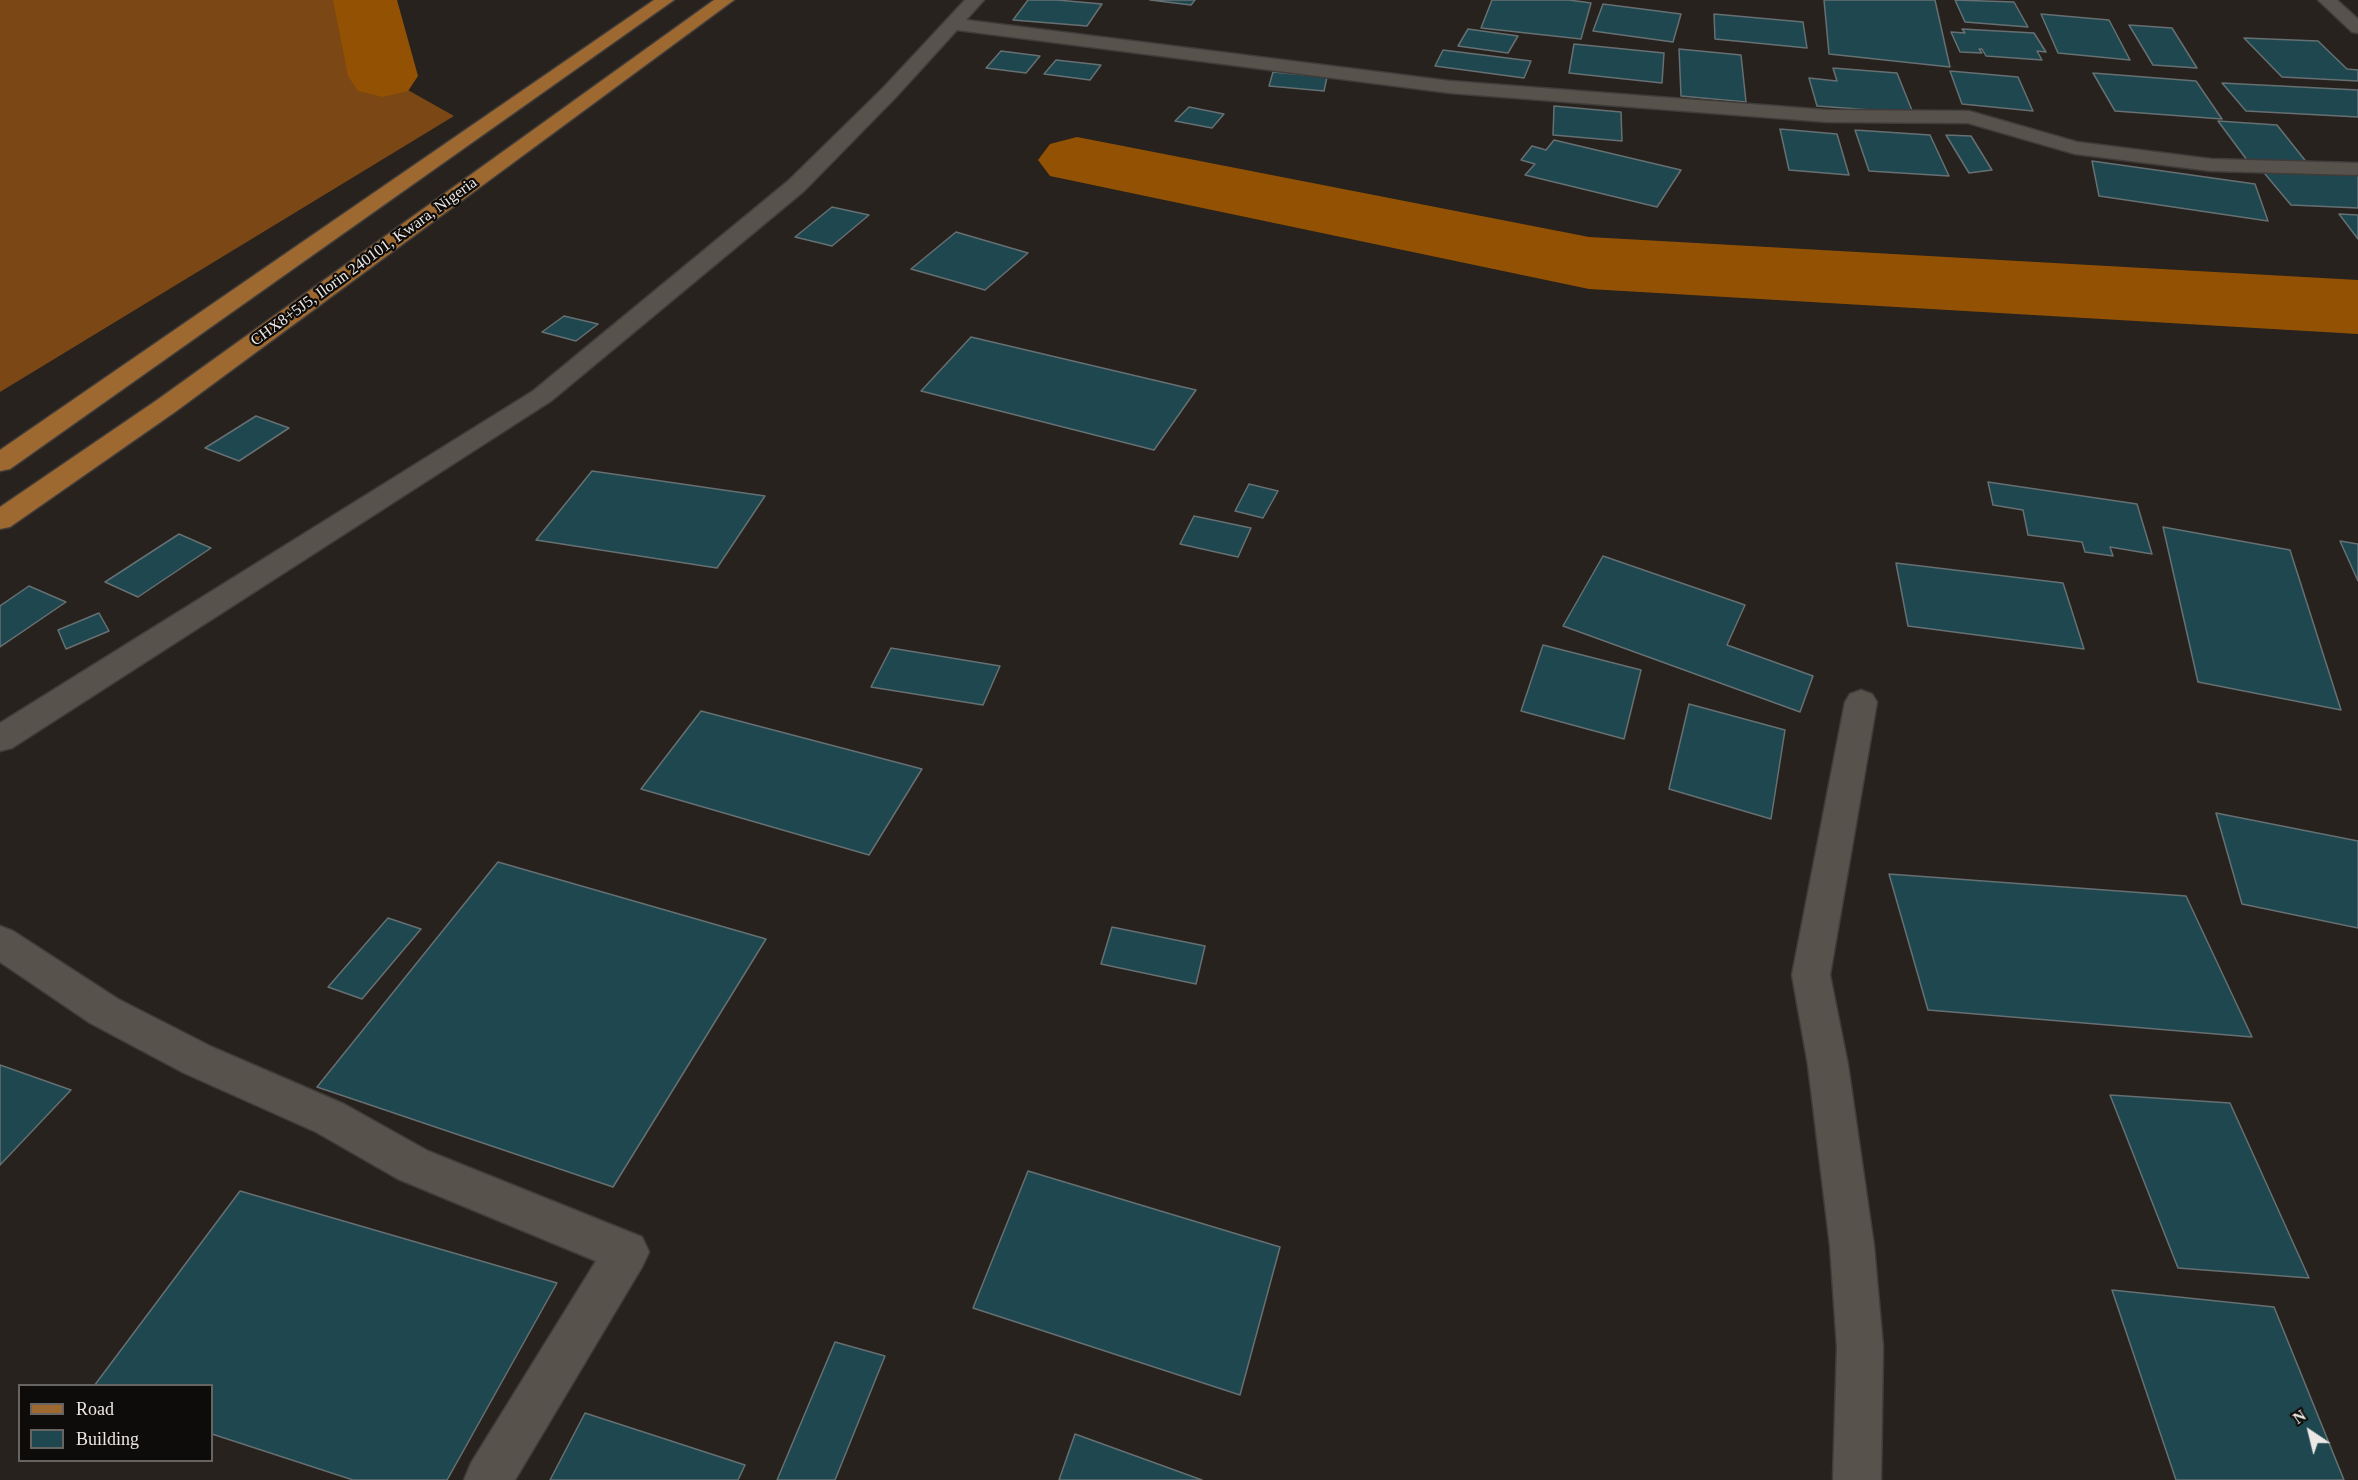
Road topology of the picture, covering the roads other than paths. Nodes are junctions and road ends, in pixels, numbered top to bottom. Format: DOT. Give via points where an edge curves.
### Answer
graph roads {
  1 [pos="665,0"];
  2 [pos="725,0"];
  3 [pos="975,0"];
  4 [pos="2327,0"];
  5 [pos="952,24"];
  6 [pos="2358,28"];
  7 [pos="2358,169"];
  8 [pos="0,463"];
  9 [pos="0,520"];
  10 [pos="1861,702"];
  11 [pos="0,739"];
  12 [pos="0,942"];
  13 [pos="488,1480"];
  14 [pos="1857,1480"];
  1 -- 8 [label="main road"];
  2 -- 9 [label="main road, CHX8+5J5, Ilorin 240101, Kwara, Nigeria" via="166,406"];
  3 -- 5 [label="street"];
  4 -- 6 [label="street"];
  5 -- 7 [label="street" via="1450,87 1827,116 1969,117 2075,148 2211,165"];
  5 -- 11 [label="street" via="796,186 542,396"];
  10 -- 14 [label="street" via="1811,975 1828,1065 1852,1246 1860,1347"];
  12 -- 13 [label="street" via="104,1011 198,1060 330,1118 413,1165 627,1252"];
}
